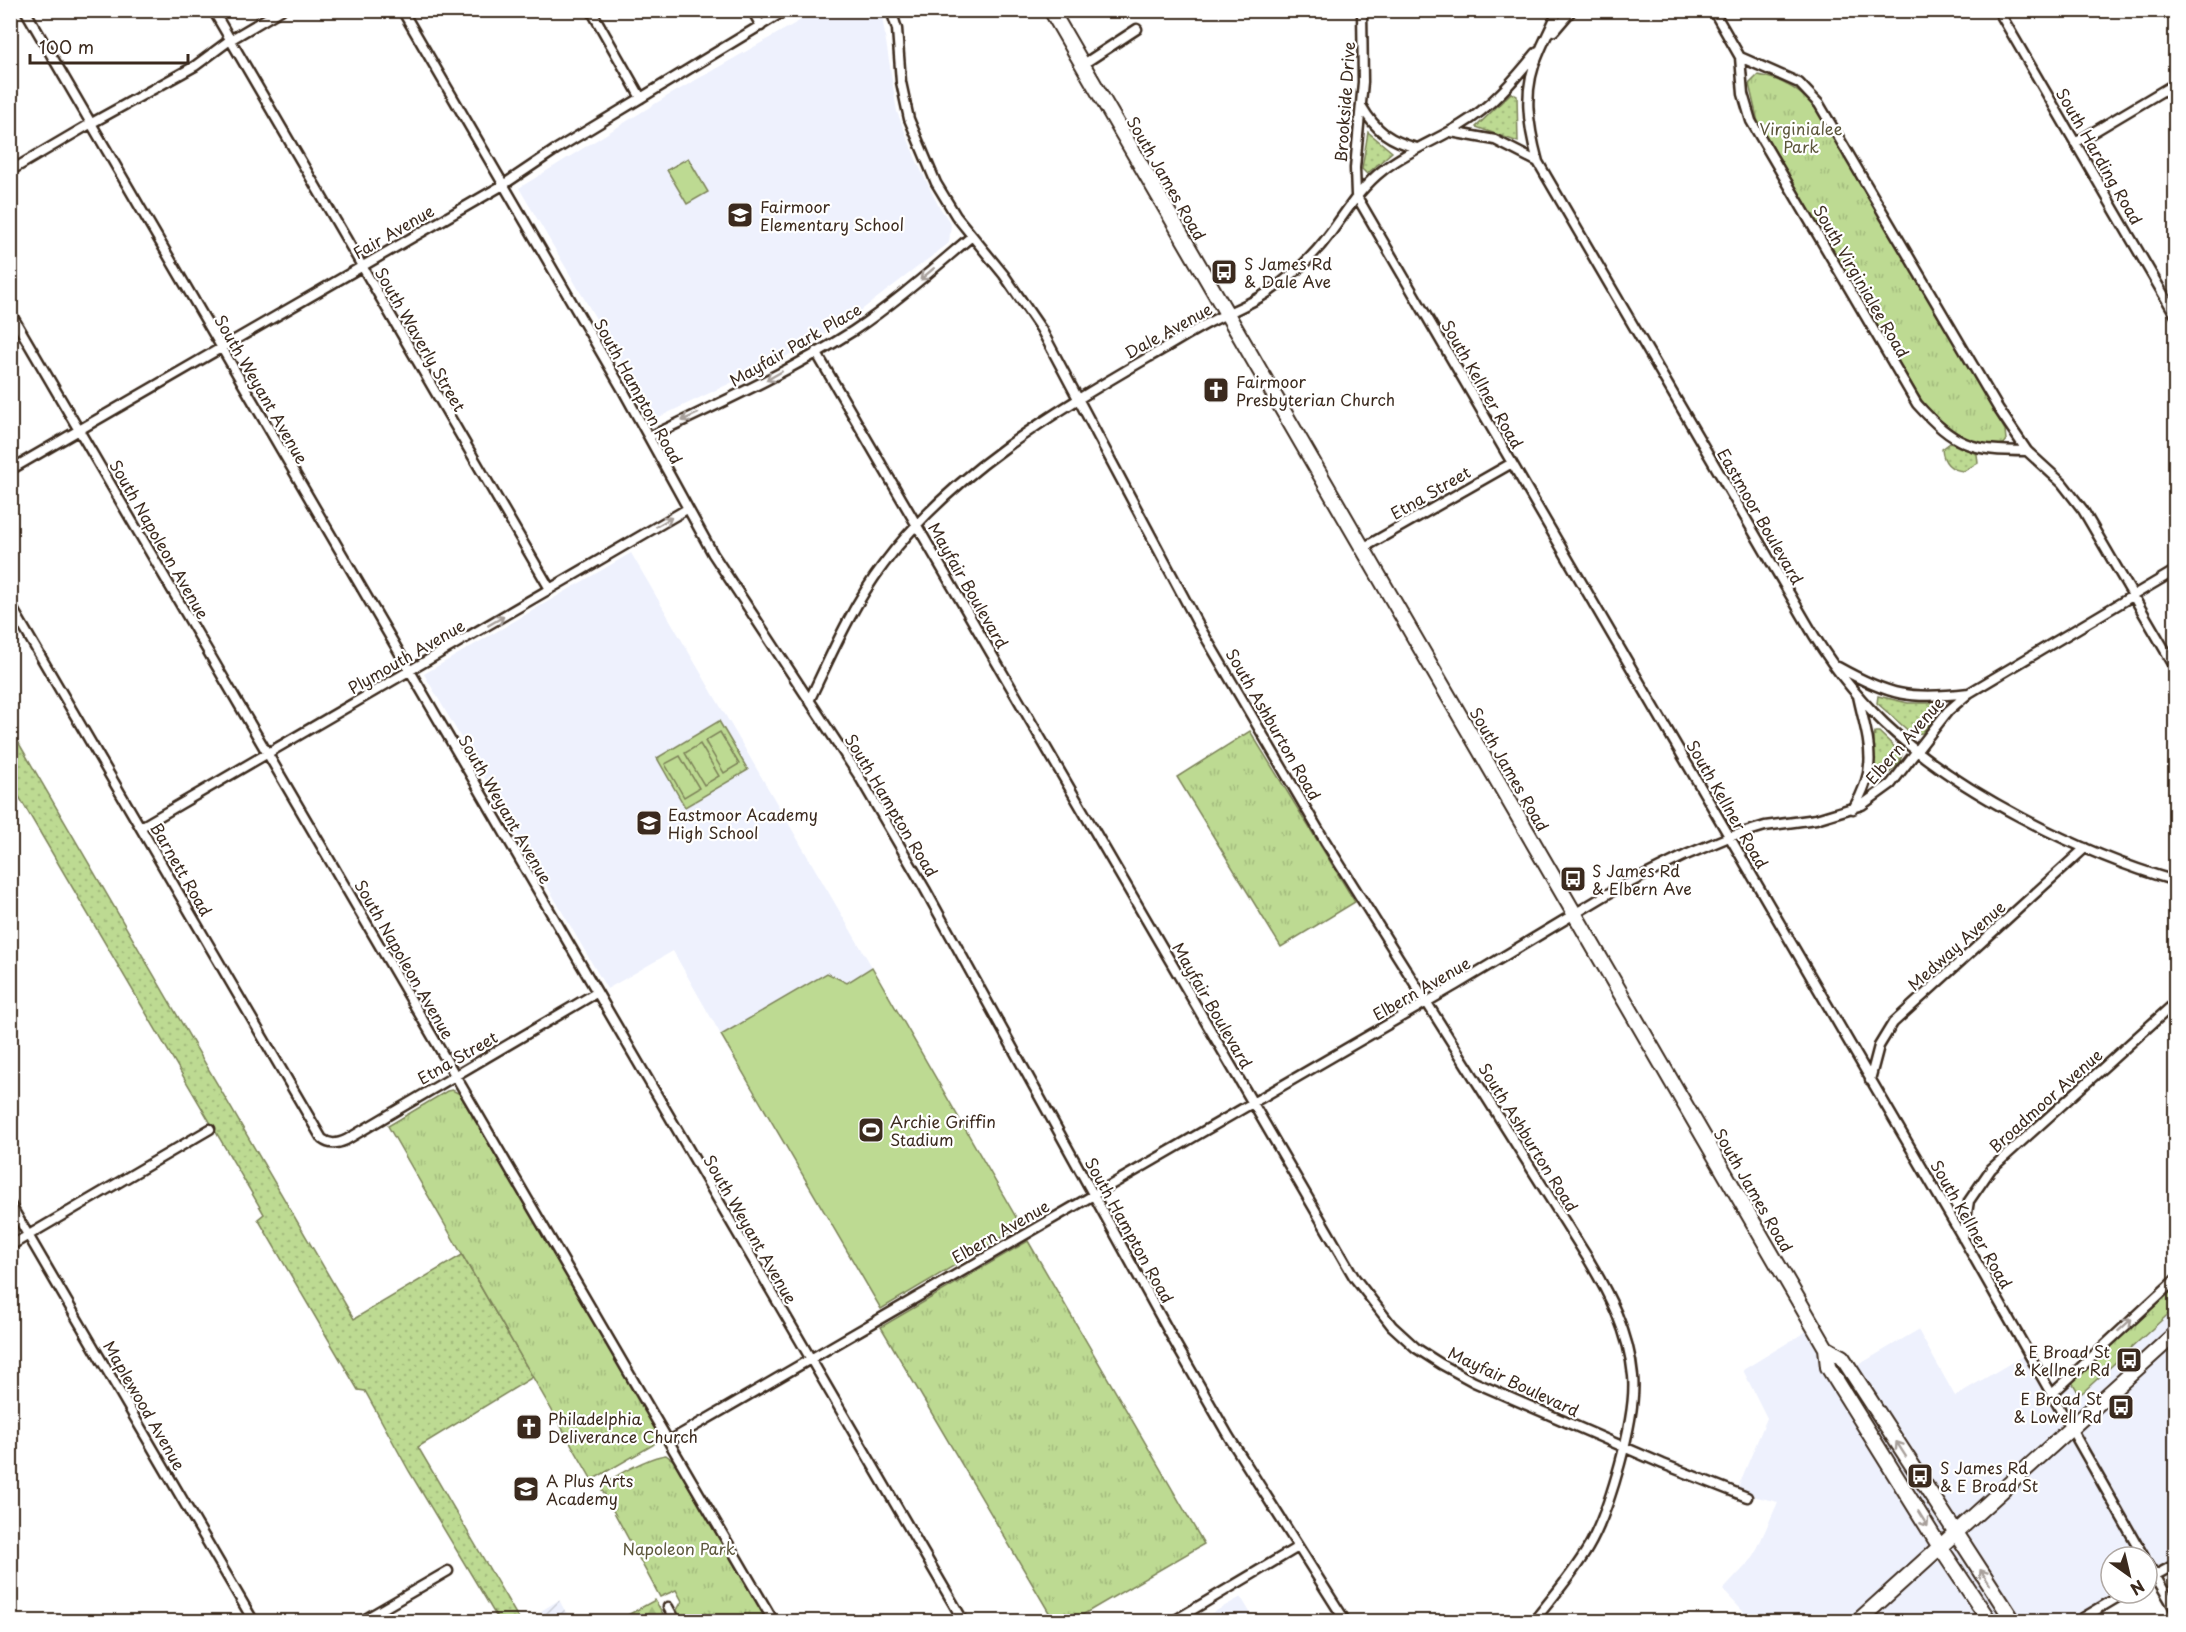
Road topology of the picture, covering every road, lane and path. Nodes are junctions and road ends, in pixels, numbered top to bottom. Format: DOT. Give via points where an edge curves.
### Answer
graph roads {
  1 [pos="25,10"];
  2 [pos="213,10"];
  3 [pos="281,10"];
  4 [pos="402,10"];
  5 [pos="591,10"];
  6 [pos="752,10"];
  7 [pos="786,10"];
  8 [pos="891,10"];
  9 [pos="1051,10"];
  10 [pos="1362,10"];
  11 [pos="1558,10"];
  12 [pos="1572,10"];
  13 [pos="1713,10"];
  14 [pos="1998,10"];
  15 [pos="761,26"];
  16 [pos="1137,29"];
  17 [pos="230,40"];
  18 [pos="1543,44"];
  19 [pos="1740,57"];
  20 [pos="1082,65"];
  21 [pos="2175,83"];
  22 [pos="641,98"];
  23 [pos="1362,107"];
  24 [pos="90,123"];
  25 [pos="1450,132"];
  26 [pos="2075,143"];
  27 [pos="1417,148"];
  28 [pos="1538,162"];
  29 [pos="10,171"];
  30 [pos="503,185"];
  31 [pos="1356,195"];
  32 [pos="972,236"];
  33 [pos="362,267"];
  34 [pos="10,312"];
  35 [pos="1228,315"];
  36 [pos="2175,316"];
  37 [pos="221,348"];
  38 [pos="816,352"];
  39 [pos="1079,401"];
  40 [pos="79,430"];
  41 [pos="649,437"];
  42 [pos="2027,451"];
  43 [pos="1512,463"];
  44 [pos="10,470"];
  45 [pos="687,509"];
  46 [pos="917,525"];
  47 [pos="1363,548"];
  48 [pos="2175,570"];
  49 [pos="550,589"];
  50 [pos="2133,596"];
  51 [pos="10,604"];
  52 [pos="1833,664"];
  53 [pos="2175,669"];
  54 [pos="409,672"];
  55 [pos="1969,693"];
  56 [pos="1858,696"];
  57 [pos="809,701"];
  58 [pos="1916,751"];
  59 [pos="268,754"];
  60 [pos="1853,809"];
  61 [pos="141,827"];
  62 [pos="1730,837"];
  63 [pos="2085,848"];
  64 [pos="2175,881"];
  65 [pos="1575,914"];
  66 [pos="596,993"];
  67 [pos="1426,1002"];
  68 [pos="2175,1002"];
  69 [pos="456,1075"];
  70 [pos="1870,1080"];
  71 [pos="1252,1101"];
  72 [pos="210,1129"];
  73 [pos="333,1144"];
  74 [pos="1094,1194"];
  75 [pos="10,1204"];
  76 [pos="29,1235"];
  77 [pos="1962,1238"];
  78 [pos="10,1246"];
  79 [pos="2175,1279"];
  80 [pos="2175,1333"];
  81 [pos="1826,1348"];
  82 [pos="809,1358"];
  83 [pos="2052,1394"];
  84 [pos="2070,1429"];
  85 [pos="669,1441"];
  86 [pos="1623,1446"];
  87 [pos="1747,1497"];
  88 [pos="1956,1533"];
  89 [pos="2137,1545"];
  90 [pos="1298,1547"];
  91 [pos="1940,1547"];
  92 [pos="2175,1564"];
  93 [pos="448,1571"];
  94 [pos="2159,1573"];
  95 [pos="2159,1589"];
  96 [pos="2105,1605"];
  97 [pos="668,1607"];
  98 [pos="2175,1611"];
  99 [pos="255,1622"];
  100 [pos="360,1622"];
  101 [pos="676,1622"];
  102 [pos="774,1622"];
  103 [pos="964,1622"];
  104 [pos="1172,1622"];
  105 [pos="1346,1622"];
  106 [pos="1533,1622"];
  107 [pos="1857,1622"];
  108 [pos="1990,1622"];
  109 [pos="2014,1622"];
  110 [pos="2076,1622"];
  1 -- 24 [label="street, South Weyant Avenue"];
  2 -- 17 [label="street, South Waverly Street"];
  3 -- 17 [label="street"];
  4 -- 30 [label="street, South Hampton Road"];
  5 -- 22 [label="street"];
  6 -- 15 [label="street"];
  7 -- 15 [label="street, Fair Avenue"];
  8 -- 32 [label="street, South Ashburton Road" via="913,132 936,183"];
  9 -- 20 [label="main road, South James Road"];
  10 -- 23 [label="street, Brookside Drive"];
  11 -- 18 [label="street, Eastmoor Boulevard"];
  12 -- 18 [label="street, Dale Avenue"];
  13 -- 19 [label="street, South Virginialee Road"];
  14 -- 26 [label="street, South Harding Road"];
  15 -- 22 [label="street, Fair Avenue"];
  16 -- 20 [label="street"];
  17 -- 24 [label="street" via="195,66"];
  17 -- 33 [label="street, South Waverly Street"];
  18 -- 25 [label="street, Dale Avenue" via="1483,110"];
  18 -- 28 [label="street, Eastmoor Boulevard" via="1530,76 1527,106"];
  19 -- 42 [label="street" via="1799,83 1819,104"];
  19 -- 42 [label="street, South Virginialee Road" via="1743,94 1751,121 1917,404 1941,431 1966,443 1992,452"];
  20 -- 35 [label="main road, South James Road"];
  21 -- 26 [label="street"];
  22 -- 30 [label="street, Fair Avenue"];
  23 -- 27 [label="street" via="1386,137"];
  23 -- 31 [label="street, Brookside Drive"];
  24 -- 29 [label="street"];
  24 -- 37 [label="street, South Weyant Avenue"];
  25 -- 27 [label="street, Dale Avenue"];
  25 -- 28 [label="street" via="1495,140"];
  26 -- 36 [label="street, South Harding Road"];
  27 -- 31 [label="street, Dale Avenue" via="1382,170"];
  28 -- 52 [label="street, Eastmoor Boulevard"];
  30 -- 33 [label="street, Fair Avenue"];
  30 -- 41 [label="street, South Hampton Road"];
  31 -- 35 [label="street, Dale Avenue" via="1308,260 1268,292"];
  31 -- 43 [label="street, South Kellner Road"];
  32 -- 38 [label="street, Mayfair Park Place, one-way" via="900,297"];
  32 -- 39 [label="street, South Ashburton Road" via="1015,288 1041,328"];
  33 -- 37 [label="street, Fair Avenue"];
  33 -- 49 [label="street, South Waverly Street"];
  34 -- 40 [label="street, South Napoleon Avenue"];
  35 -- 39 [label="street, Dale Avenue" via="1137,364"];
  35 -- 47 [label="main road, South James Road"];
  37 -- 40 [label="street, Fair Avenue"];
  37 -- 54 [label="street, South Weyant Avenue"];
  38 -- 41 [label="street, Mayfair Park Place, one-way" via="761,384"];
  38 -- 46 [label="street, Mayfair Boulevard"];
  39 -- 46 [label="street, Dale Avenue" via="991,458"];
  39 -- 67 [label="street, South Ashburton Road" via="1200,626"];
  40 -- 44 [label="street, Fair Avenue"];
  40 -- 59 [label="street, South Napoleon Avenue"];
  41 -- 45 [label="street, South Hampton Road"];
  42 -- 50 [label="street" via="2069,492"];
  43 -- 47 [label="street, Etna Street"];
  43 -- 62 [label="street, South Kellner Road"];
  49 -- 45 [label="street, Plymouth Avenue, one-way"];
  45 -- 57 [label="street, South Hampton Road"];
  46 -- 57 [label="street, Dale Avenue" via="862,596"];
  46 -- 71 [label="street, Mayfair Boulevard"];
  47 -- 65 [label="main road, South James Road"];
  48 -- 50 [label="street, Elbern Avenue"];
  54 -- 49 [label="street, Plymouth Avenue, one-way"];
  50 -- 53 [label="street"];
  50 -- 55 [label="street, Elbern Avenue"];
  51 -- 61 [label="street, Barnett Road"];
  52 -- 55 [label="street" via="1873,686 1912,697"];
  52 -- 56 [label="street, Eastmoor Boulevard"];
  54 -- 59 [label="street, Plymouth Avenue"];
  54 -- 66 [label="street, South Weyant Avenue"];
  55 -- 58 [label="street, Elbern Avenue" via="1948,711"];
  56 -- 58 [label="street, Eastmoor Boulevard"];
  56 -- 60 [label="street" via="1870,768 1866,789"];
  57 -- 74 [label="street, South Hampton Road" via="859,776 959,948"];
  58 -- 60 [label="street, Elbern Avenue" via="1882,792"];
  58 -- 63 [label="street, Eastmoor Boulevard" via="2020,817"];
  59 -- 61 [label="street, Plymouth Avenue"];
  59 -- 69 [label="street, South Napoleon Avenue"];
  60 -- 62 [label="street, Elbern Avenue"];
  61 -- 73 [label="street, Barnett Road" via="322,1139"];
  62 -- 65 [label="street, Elbern Avenue" via="1651,872"];
  62 -- 70 [label="street, South Kellner Road"];
  63 -- 64 [label="street, Eastmoor Boulevard"];
  63 -- 70 [label="street, Medway Avenue" via="1893,1023 1879,1046"];
  65 -- 67 [label="street, Elbern Avenue"];
  65 -- 81 [label="main road, South James Road"];
  66 -- 69 [label="street, Etna Street"];
  66 -- 82 [label="street, South Weyant Avenue"];
  67 -- 71 [label="street, Elbern Avenue"];
  67 -- 86 [label="street, South Ashburton Road" via="1587,1257 1621,1323 1634,1378"];
  68 -- 77 [label="street, Broadmoor Avenue" via="1990,1169 1969,1201"];
  69 -- 73 [label="street, Etna Street"];
  69 -- 85 [label="street, South Napoleon Avenue"];
  70 -- 77 [label="street, South Kellner Road"];
  71 -- 74 [label="street, Elbern Avenue"];
  71 -- 86 [label="street, Mayfair Boulevard" via="1354,1277 1392,1326 1416,1348 1466,1378"];
  72 -- 76 [label="street"];
  74 -- 82 [label="street, Elbern Avenue"];
  74 -- 90 [label="street, South Hampton Road" via="1224,1427"];
  75 -- 76 [label="street, Maplewood Avenue"];
  76 -- 78 [label="street"];
  76 -- 99 [label="street, Maplewood Avenue"];
  77 -- 83 [label="street, South Kellner Road"];
  83 -- 79 [label="street, one-way"];
  80 -- 84 [label="main road"];
  88 -- 81 [label="main road, South James Road, one-way" via="1842,1357"];
  81 -- 91 [label="main road, one-way" via="1828,1367"];
  82 -- 85 [label="street, Elbern Avenue"];
  82 -- 103 [label="street, South Weyant Avenue"];
  83 -- 84 [label="street, South Kellner Road"];
  84 -- 88 [label="main road"];
  84 -- 89 [label="street, South Kellner Road"];
  85 -- 102 [label="street, South Napoleon Avenue"];
  86 -- 87 [label="street, Mayfair Boulevard"];
  86 -- 106 [label="street" via="1603,1516 1588,1548"];
  88 -- 91 [label="main road"];
  109 -- 88 [label="main road, South James Road, one-way"];
  90 -- 104 [label="street"];
  90 -- 105 [label="street, South Hampton Road"];
  91 -- 107 [label="main road"];
  91 -- 108 [label="main road"];
  92 -- 94 [label="street"];
  93 -- 100 [label="street"];
  95 -- 98 [label="street"];
  96 -- 110 [label="street"];
  97 -- 101 [label="street"];
}
